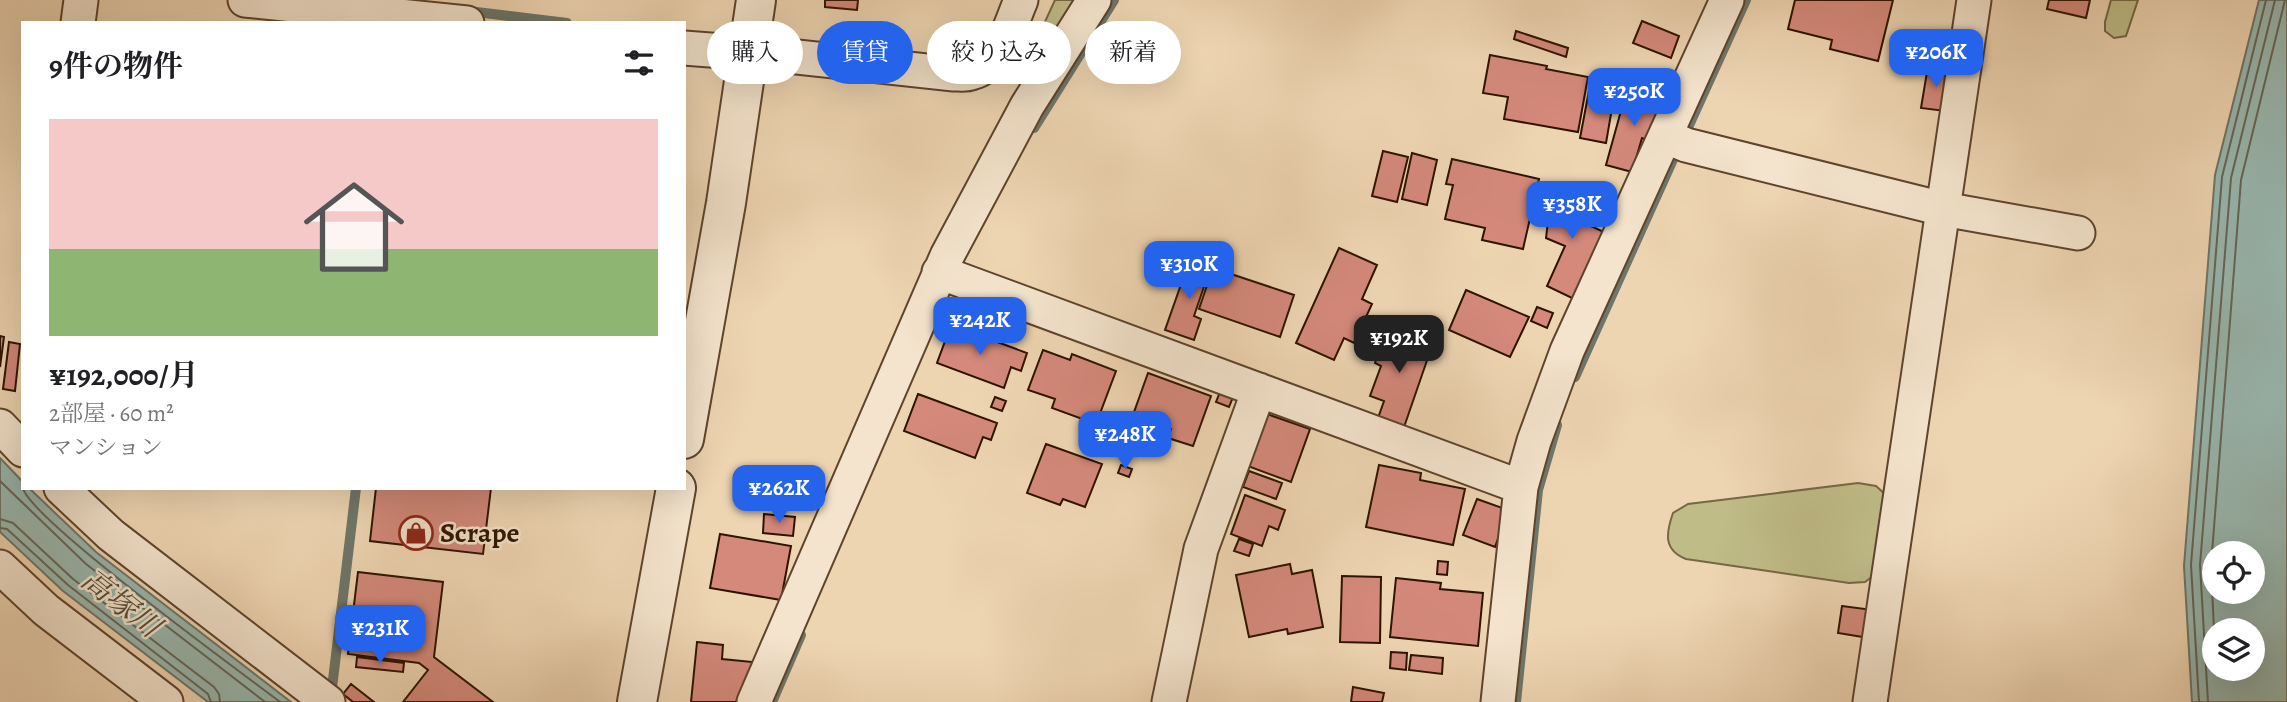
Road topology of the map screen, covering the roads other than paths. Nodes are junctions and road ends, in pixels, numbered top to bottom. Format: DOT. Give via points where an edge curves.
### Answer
graph roads {
  1 [pos="81,0"];
  2 [pos="244,0"];
  3 [pos="756,0"];
  4 [pos="1021,0"];
  5 [pos="1094,0"];
  6 [pos="1727,0"];
  7 [pos="1973,0"];
  8 [pos="78,21"];
  9 [pos="448,21"];
  10 [pos="753,21"];
  11 [pos="686,48"];
  12 [pos="707,50"];
  13 [pos="803,59"];
  14 [pos="744,84"];
  15 [pos="1665,136"];
  16 [pos="1943,209"];
  17 [pos="2078,233"];
  18 [pos="939,272"];
  19 [pos="1259,390"];
  20 [pos="686,428"];
  21 [pos="1521,487"];
  22 [pos="63,490"];
  23 [pos="676,490"];
  24 [pos="0,567"];
  25 [pos="166,702"];
  26 [pos="328,702"];
  27 [pos="637,702"];
  28 [pos="754,702"];
  29 [pos="1169,702"];
  30 [pos="1498,702"];
  31 [pos="1870,702"];
  1 -- 8 [label="street"];
  2 -- 9 [label="street"];
  3 -- 10 [label="street"];
  4 -- 13 [label="street" via="999,51 972,73"];
  5 -- 18 [label="street" via="1027,106"];
  6 -- 15 [label="street"];
  7 -- 16 [label="street"];
  11 -- 12 [label="street"];
  14 -- 20 [label="street"];
  15 -- 16 [label="street"];
  15 -- 21 [label="street" via="1567,351"];
  16 -- 17 [label="street"];
  16 -- 31 [label="street"];
  18 -- 19 [label="street"];
  18 -- 28 [label="street"];
  19 -- 21 [label="street"];
  19 -- 29 [label="street" via="1200,549"];
  21 -- 30 [label="street"];
  22 -- 26 [label="street" via="111,535"];
  23 -- 27 [label="street"];
  24 -- 25 [label="street" via="46,610"];
}
